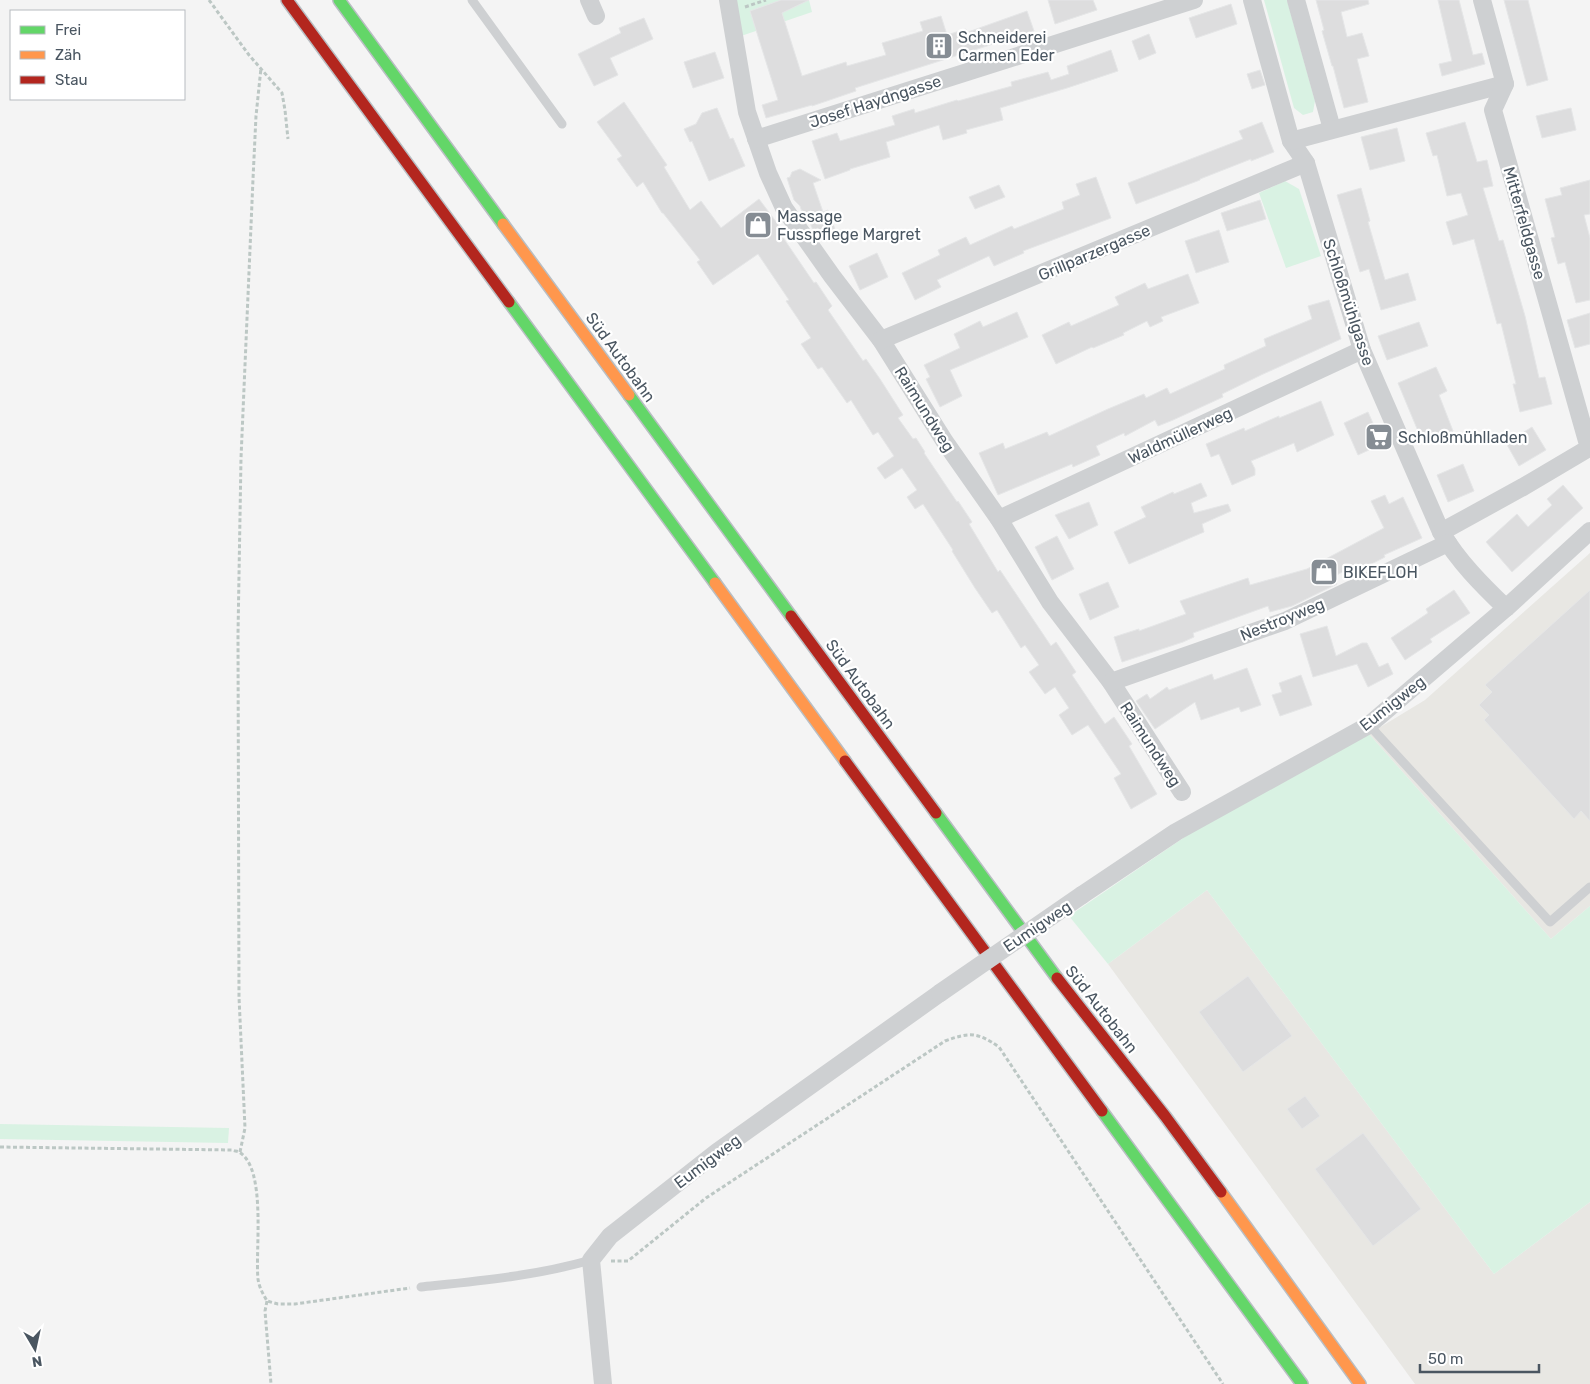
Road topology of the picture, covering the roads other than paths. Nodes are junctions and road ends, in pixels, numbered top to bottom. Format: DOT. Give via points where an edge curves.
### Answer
graph roads {
  1 [pos="287,0"];
  2 [pos="339,0"];
  3 [pos="472,0"];
  4 [pos="589,0"];
  5 [pos="1194,0"];
  6 [pos="1252,0"];
  7 [pos="1296,0"];
  8 [pos="1482,0"];
  9 [pos="729,6"];
  10 [pos="596,16"];
  11 [pos="1505,84"];
  12 [pos="562,124"];
  13 [pos="1332,129"];
  14 [pos="756,139"];
  15 [pos="1291,141"];
  16 [pos="1306,163"];
  17 [pos="882,340"];
  18 [pos="1362,350"];
  19 [pos="1589,448"];
  20 [pos="998,519"];
  21 [pos="1590,531"];
  22 [pos="1445,537"];
  23 [pos="1506,608"];
  24 [pos="1110,682"];
  25 [pos="1369,725"];
  26 [pos="1182,792"];
  27 [pos="1590,887"];
  28 [pos="591,1260"];
  29 [pos="420,1287"];
  30 [pos="603,1384"];
  31 [pos="1302,1384"];
  32 [pos="1360,1384"];
  1 -- 31 [label="highway"];
  2 -- 32 [label="highway, Süd Autobahn" via="1047,965 1165,1116"];
  3 -- 12 [label="lane"];
  4 -- 10 [label="street"];
  5 -- 14 [label="street, Josef Haydngasse"];
  6 -- 15 [label="street, Schloßmühlgasse"];
  7 -- 13 [label="street"];
  8 -- 11 [label="street"];
  9 -- 14 [label="street, Raimundweg" via="747,112"];
  11 -- 13 [label="street"];
  11 -- 19 [label="street, Mitterfeldgasse" via="1493,110"];
  13 -- 15 [label="street"];
  14 -- 17 [label="street, Raimundweg" via="784,208"];
  15 -- 16 [label="street, Schloßmühlgasse"];
  16 -- 17 [label="street, Grillparzergasse"];
  16 -- 18 [label="street, Schloßmühlgasse"];
  17 -- 20 [label="street, Raimundweg" via="945,442"];
  18 -- 20 [label="street, Waldmüllerweg"];
  18 -- 22 [label="street, Schloßmühlgasse"];
  19 -- 22 [label="street, Nestroyweg"];
  20 -- 24 [label="street, Raimundweg" via="1050,602"];
  21 -- 23 [label="street, Eumigweg"];
  22 -- 23 [label="street, Schloßmühlgasse" via="1480,583"];
  22 -- 24 [label="street, Nestroyweg" via="1285,621"];
  23 -- 25 [label="street, Eumigweg"];
  24 -- 26 [label="street, Raimundweg"];
  25 -- 27 [label="lane" via="1550,922"];
  25 -- 28 [label="street, Eumigweg, bridge" via="1176,832 940,992 716,1152 610,1236"];
  28 -- 29 [label="lane" via="565,1268 502,1278"];
  28 -- 30 [label="street"];
}
